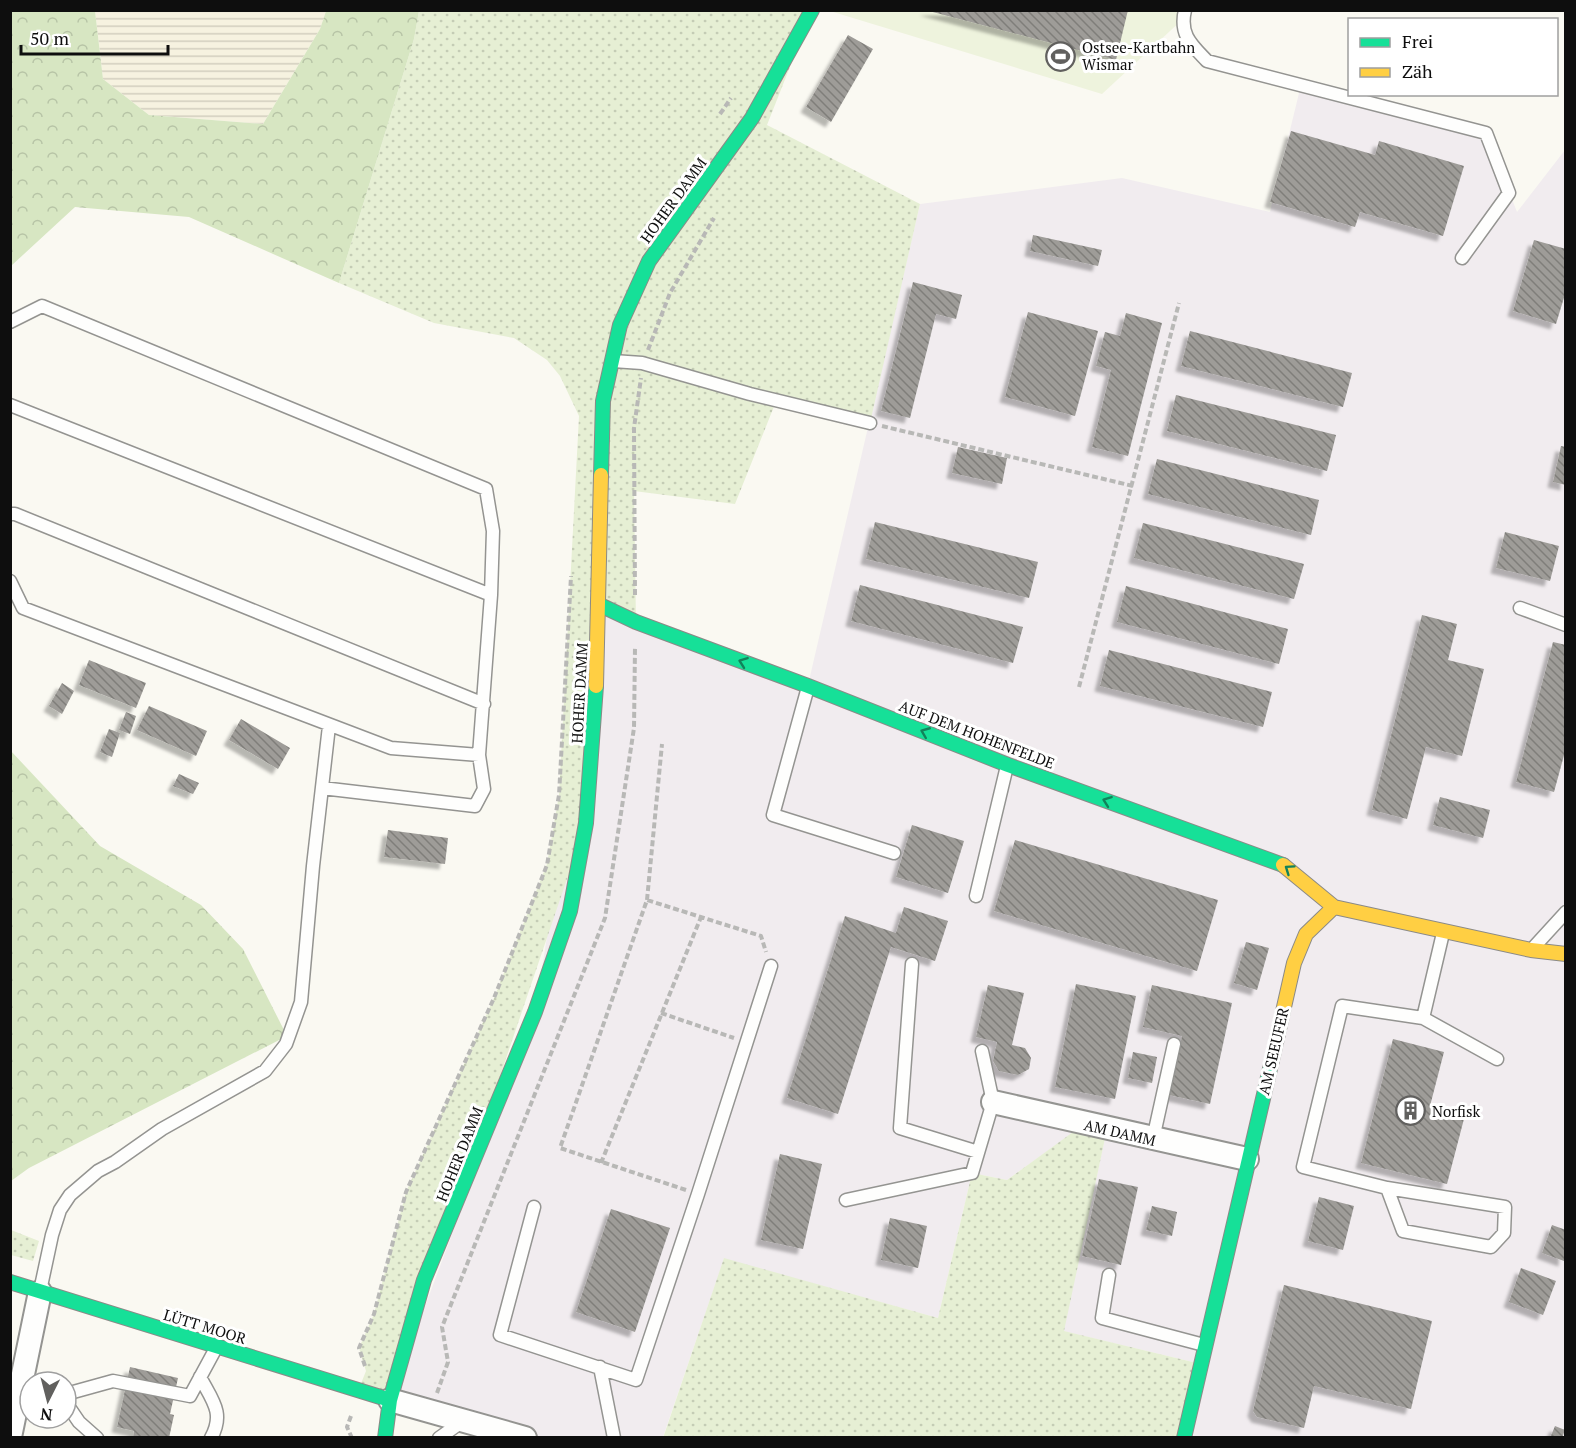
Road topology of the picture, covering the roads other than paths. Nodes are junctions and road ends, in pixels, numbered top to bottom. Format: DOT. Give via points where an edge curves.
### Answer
graph roads {
  1 [pos="812,10"];
  2 [pos="1185,10"];
  3 [pos="1462,258"];
  4 [pos="10,322"];
  5 [pos="612,361"];
  6 [pos="10,405"];
  7 [pos="870,423"];
  8 [pos="10,514"];
  9 [pos="10,581"];
  10 [pos="491,595"];
  11 [pos="600,605"];
  12 [pos="1520,608"];
  13 [pos="1566,626"];
  14 [pos="808,686"];
  15 [pos="484,704"];
  16 [pos="329,726"];
  17 [pos="479,755"];
  18 [pos="1008,765"];
  19 [pos="322,788"];
  20 [pos="894,853"];
  21 [pos="976,896"];
  22 [pos="1334,907"];
  23 [pos="1566,912"];
  24 [pos="1443,932"];
  25 [pos="1531,950"];
  26 [pos="1566,954"];
  27 [pos="912,964"];
  28 [pos="771,966"];
  29 [pos="1423,1018"];
  30 [pos="1173,1044"];
  31 [pos="982,1052"];
  32 [pos="1497,1059"];
  33 [pos="993,1102"];
  34 [pos="1153,1139"];
  35 [pos="978,1152"];
  36 [pos="1248,1159"];
  37 [pos="1387,1188"];
  38 [pos="846,1200"];
  39 [pos="534,1207"];
  40 [pos="1109,1275"];
  41 [pos="10,1282"];
  42 [pos="40,1292"];
  43 [pos="1205,1346"];
  44 [pos="217,1347"];
  45 [pos="600,1367"];
  46 [pos="28,1370"];
  47 [pos="200,1377"];
  48 [pos="78,1391"];
  49 [pos="390,1400"];
  50 [pos="18,1414"];
  51 [pos="464,1419"];
  52 [pos="78,1421"];
  53 [pos="10,1437"];
  54 [pos="98,1437"];
  55 [pos="211,1437"];
  56 [pos="385,1437"];
  57 [pos="439,1437"];
  58 [pos="525,1437"];
  59 [pos="614,1437"];
  60 [pos="1184,1437"];
  1 -- 5 [label="main road, HOHER DAMM" via="752,118 649,261 620,325"];
  2 -- 3 [label="lane" via="1187,40 1208,60 1486,133 1509,193"];
  4 -- 10 [label="lane" via="42,306 486,489 493,531"];
  5 -- 7 [label="lane" via="642,363"];
  5 -- 11 [label="main road, HOHER DAMM" via="603,401"];
  6 -- 10 [label="lane"];
  8 -- 15 [label="lane"];
  9 -- 16 [label="lane" via="23,608"];
  10 -- 15 [label="lane"];
  14 -- 11 [label="main road, AUF DEM HOHENFELDE, one-way"];
  11 -- 49 [label="main road, HOHER DAMM" via="586,823 570,911 535,1012 424,1280"];
  12 -- 13 [label="lane"];
  18 -- 14 [label="main road, AUF DEM HOHENFELDE, one-way"];
  14 -- 20 [label="lane" via="772,815"];
  15 -- 17 [label="lane"];
  16 -- 17 [label="lane" via="391,748"];
  16 -- 19 [label="lane"];
  17 -- 19 [label="lane" via="484,789 475,807"];
  18 -- 21 [label="lane"];
  22 -- 18 [label="main road, AUF DEM HOHENFELDE, one-way" via="1287,866"];
  19 -- 42 [label="lane" via="302,1002 286,1044 265,1071 162,1128 70,1195 57,1218"];
  22 -- 24 [label="main road"];
  22 -- 36 [label="main road, AM SEEUFER" via="1306,934 1294,963"];
  23 -- 25 [label="lane"];
  24 -- 25 [label="main road"];
  24 -- 29 [label="lane"];
  25 -- 26 [label="main road"];
  27 -- 35 [label="lane" via="900,1128"];
  28 -- 45 [label="lane" via="636,1380"];
  29 -- 32 [label="lane"];
  29 -- 37 [label="lane" via="1342,1006 1303,1167"];
  30 -- 34 [label="lane"];
  31 -- 33 [label="lane"];
  33 -- 34 [label="street, AM DAMM"];
  33 -- 35 [label="lane"];
  34 -- 36 [label="street, AM DAMM"];
  35 -- 38 [label="lane" via="972,1173"];
  36 -- 43 [label="main road, AM SEEUFER"];
  37 -- 37 [label="lane" via="1402,1231 1491,1247 1504,1233 1505,1207"];
  39 -- 45 [label="lane" via="500,1335"];
  40 -- 43 [label="lane" via="1102,1318"];
  41 -- 42 [label="main road, LÜTT MOOR"];
  42 -- 44 [label="main road, LÜTT MOOR"];
  42 -- 46 [label="street"];
  43 -- 60 [label="main road, AM SEEUFER"];
  44 -- 47 [label="lane"];
  44 -- 49 [label="main road, LÜTT MOOR"];
  45 -- 59 [label="lane"];
  47 -- 48 [label="lane" via="190,1396 112,1381"];
  47 -- 55 [label="lane" via="218,1411 217,1427"];
  49 -- 51 [label="street"];
  49 -- 56 [label="main road, HOHER DAMM"];
  50 -- 53 [label="street"];
  51 -- 57 [label="lane"];
  51 -- 58 [label="street"];
  52 -- 54 [label="lane"];
}
